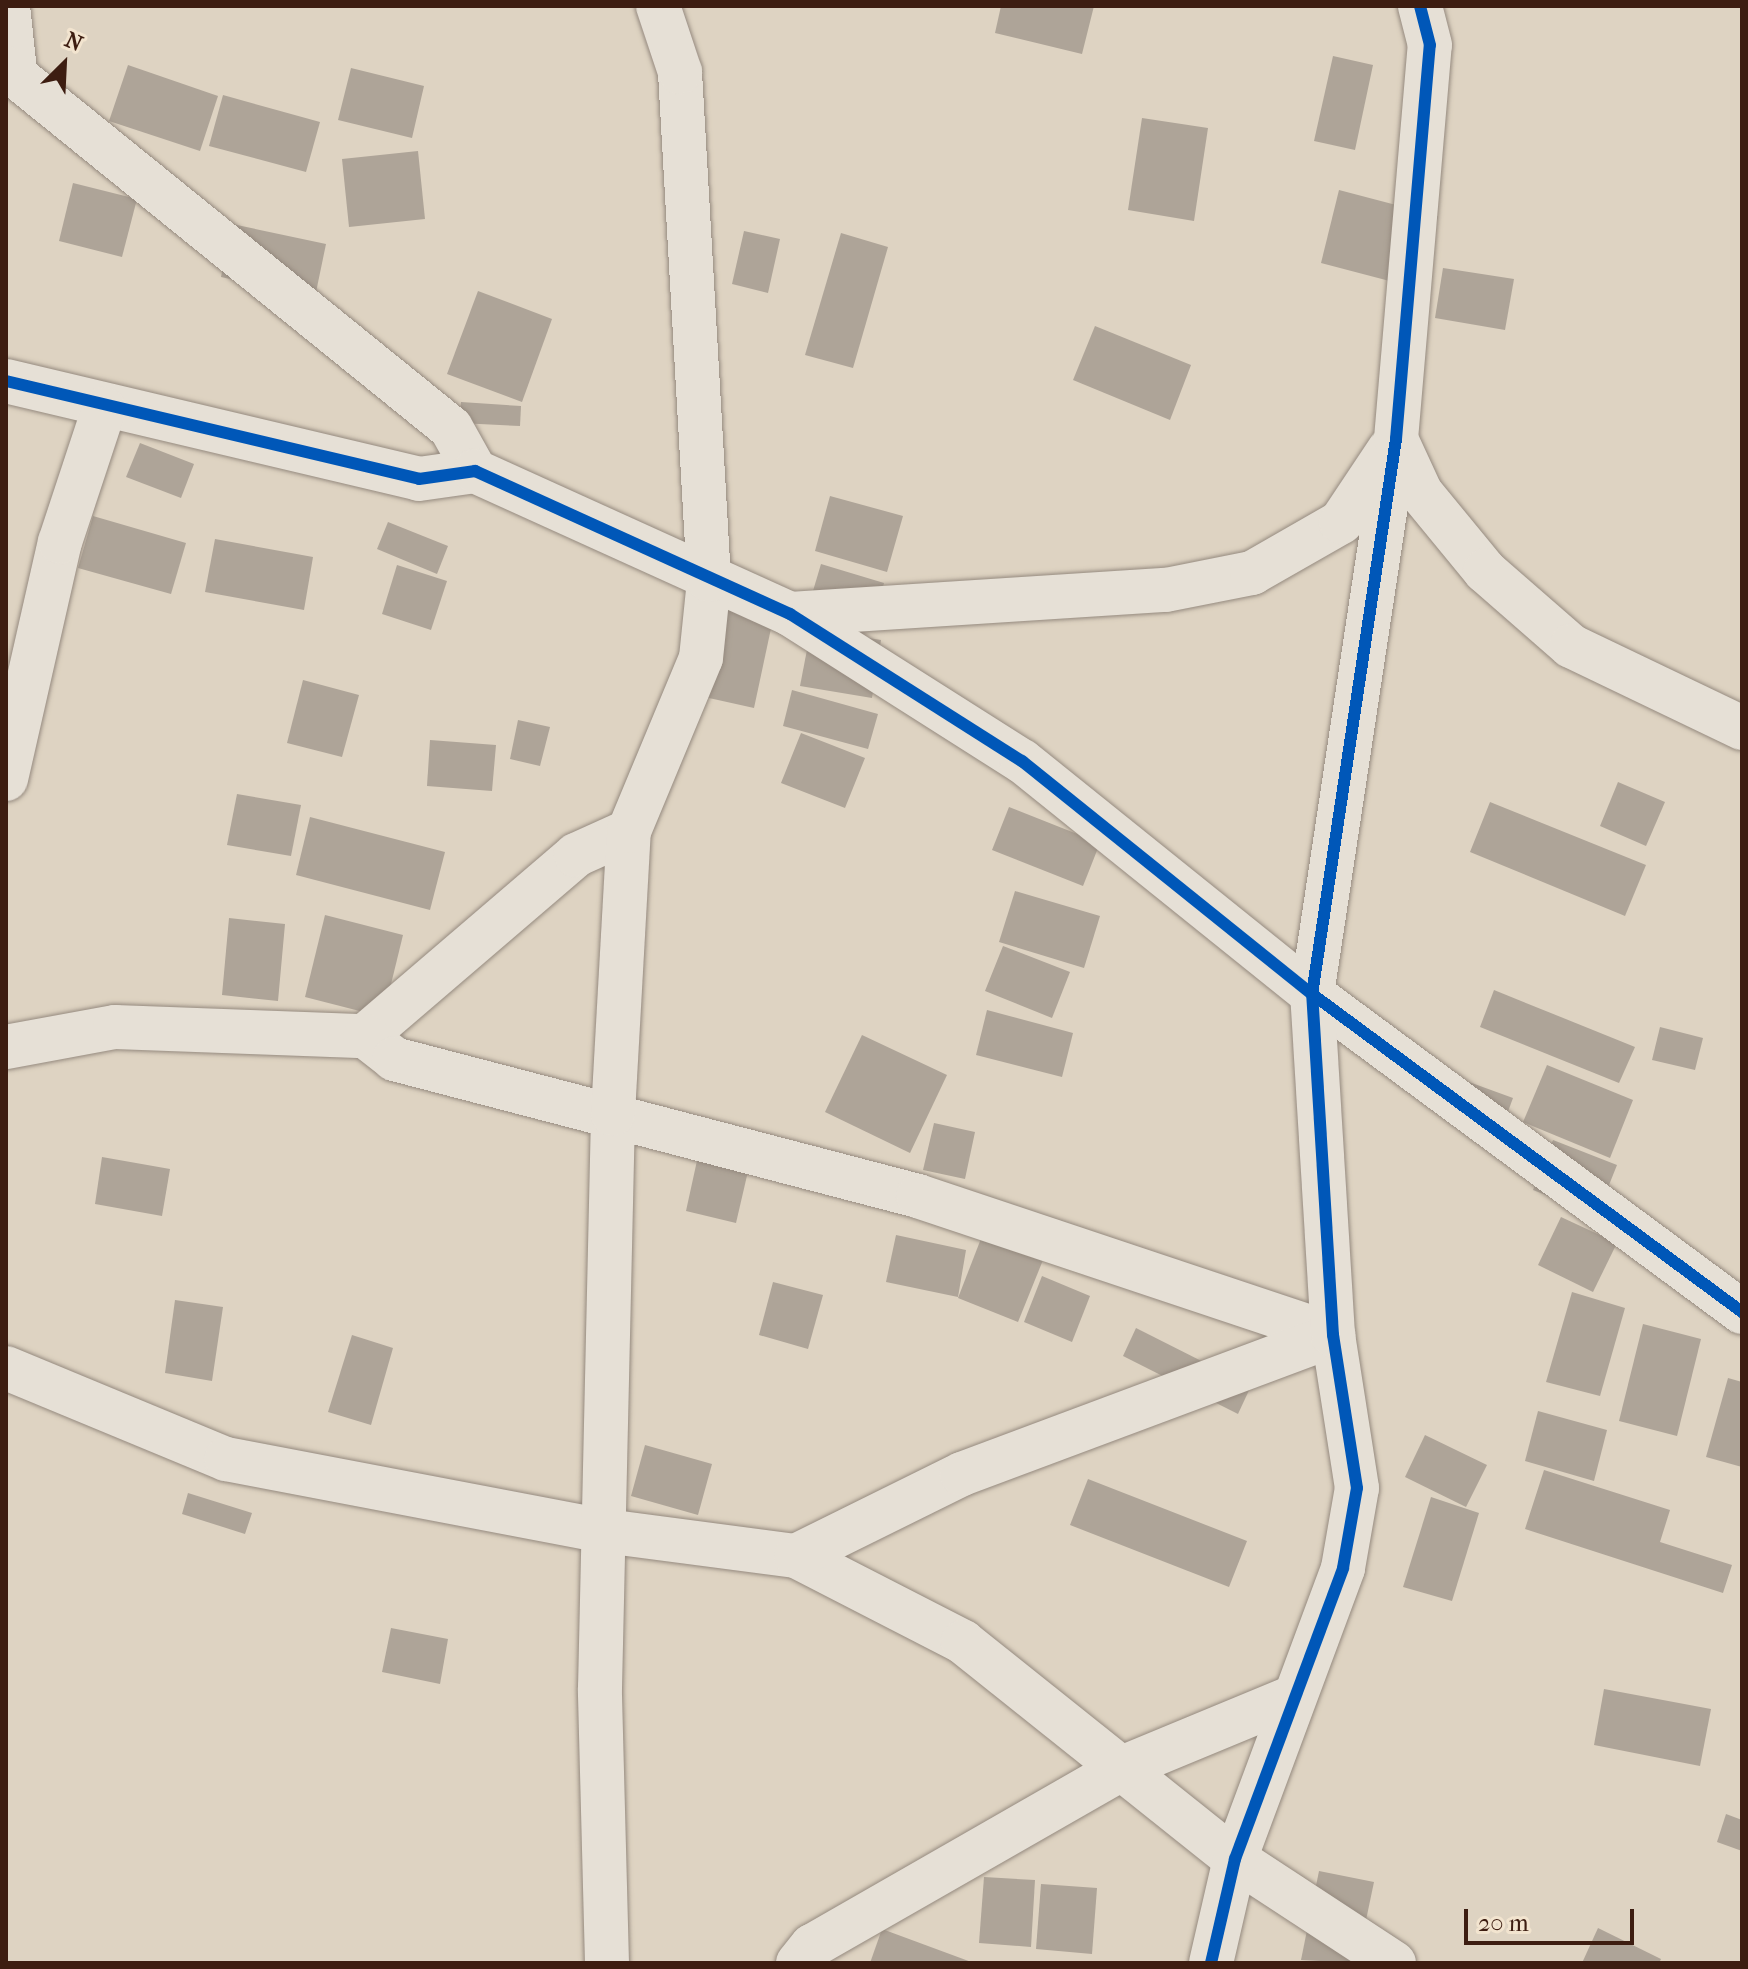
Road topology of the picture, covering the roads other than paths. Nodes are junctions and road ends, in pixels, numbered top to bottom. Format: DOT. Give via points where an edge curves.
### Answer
graph roads {
  1 [pos="8,6"];
  2 [pos="658,6"];
  3 [pos="1420,6"];
  4 [pos="10,70"];
  5 [pos="6,381"];
  6 [pos="104,409"];
  7 [pos="1396,439"];
  8 [pos="475,471"];
  9 [pos="709,580"];
  10 [pos="790,614"];
  11 [pos="1742,728"];
  12 [pos="6,779"];
  13 [pos="629,831"];
  14 [pos="1312,994"];
  15 [pos="365,1036"];
  16 [pos="6,1047"];
  17 [pos="613,1114"];
  18 [pos="1742,1312"];
  19 [pos="1333,1335"];
  20 [pos="6,1368"];
  21 [pos="605,1531"];
  22 [pos="796,1556"];
  23 [pos="1293,1697"];
  24 [pos="1124,1767"];
  25 [pos="1235,1859"];
  26 [pos="607,1963"];
  27 [pos="798,1963"];
  28 [pos="1211,1963"];
  29 [pos="1394,1963"];
  1 -- 4 [label="street"];
  2 -- 9 [label="street" via="680,72"];
  3 -- 7 [label="street" via="1430,45"];
  4 -- 8 [label="street" via="451,428"];
  5 -- 6 [label="street"];
  6 -- 8 [label="street" via="190,420 419,479"];
  6 -- 12 [label="street" via="60,542"];
  7 -- 10 [label="street" via="1341,522 1252,573 1166,590"];
  7 -- 11 [label="street" via="1421,493 1485,571 1571,646"];
  7 -- 14 [label="street"];
  8 -- 9 [label="street"];
  9 -- 10 [label="street"];
  9 -- 13 [label="street" via="701,658"];
  10 -- 14 [label="street" via="1022,761"];
  13 -- 15 [label="street" via="576,855"];
  13 -- 17 [label="street"];
  14 -- 18 [label="street"];
  14 -- 19 [label="street"];
  15 -- 16 [label="street" via="115,1027"];
  15 -- 17 [label="street" via="394,1059"];
  17 -- 19 [label="street" via="918,1196"];
  17 -- 21 [label="street"];
  19 -- 22 [label="street" via="962,1474"];
  19 -- 23 [label="street" via="1357,1488 1343,1568"];
  20 -- 21 [label="street" via="226,1459"];
  21 -- 22 [label="street"];
  21 -- 26 [label="street"];
  22 -- 24 [label="street" via="963,1642"];
  23 -- 24 [label="street"];
  23 -- 25 [label="street"];
  24 -- 25 [label="street"];
  24 -- 27 [label="street" via="812,1946"];
  25 -- 28 [label="street"];
  25 -- 29 [label="street"];
}
